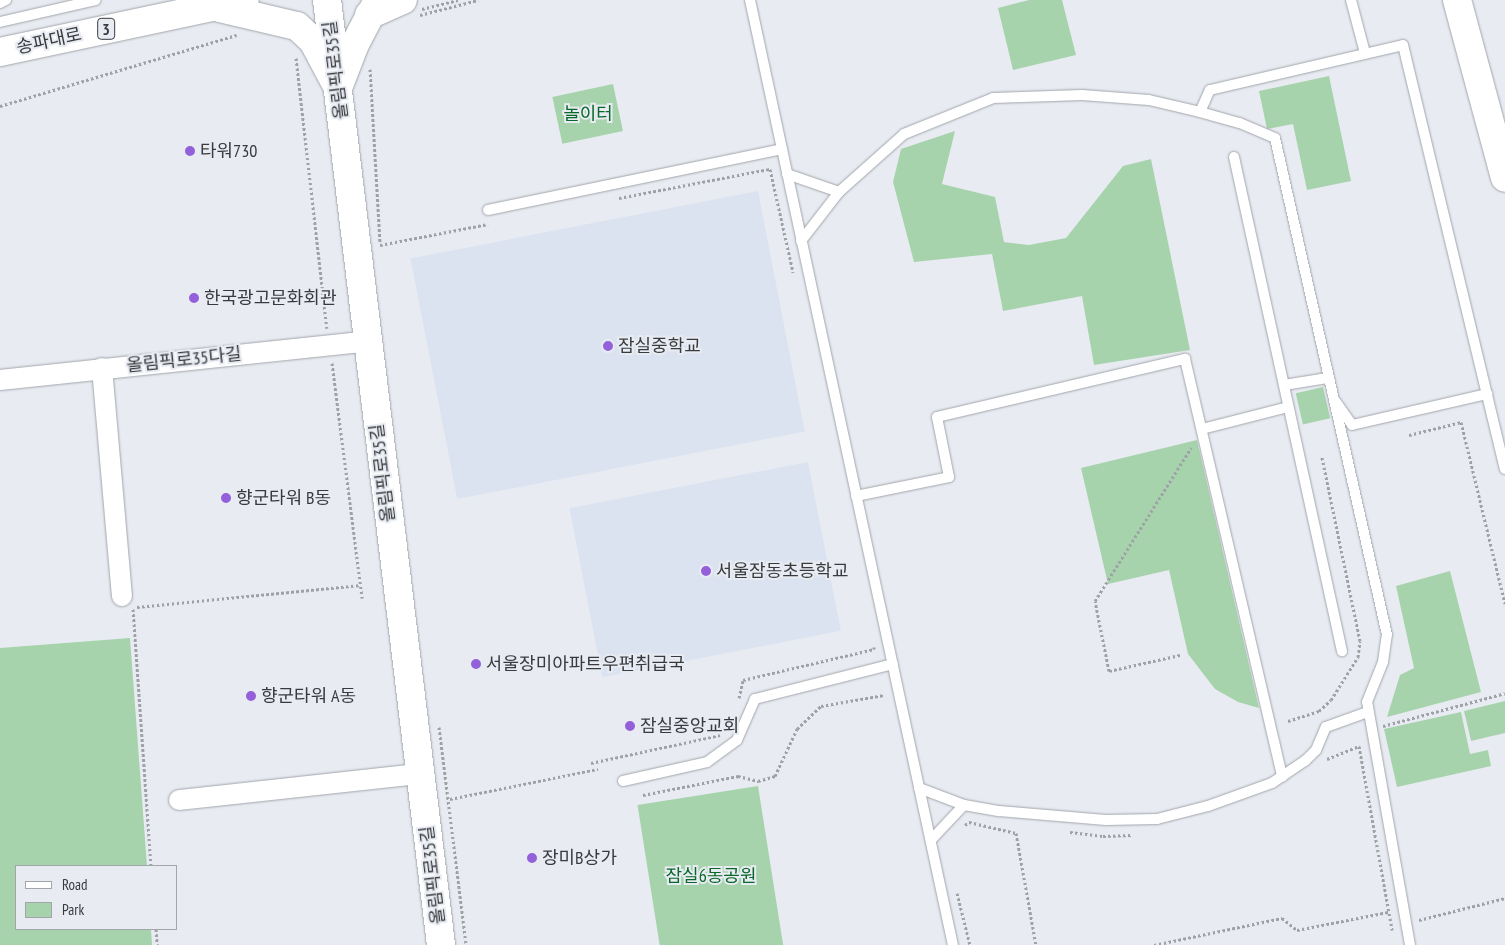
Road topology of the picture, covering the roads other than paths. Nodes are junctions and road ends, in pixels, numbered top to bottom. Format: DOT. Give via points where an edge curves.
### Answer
graph roads {
  1 [pos="6,0"];
  2 [pos="96,0"];
  3 [pos="245,0"];
  4 [pos="327,0"];
  5 [pos="750,0"];
  6 [pos="1351,0"];
  7 [pos="1457,0"];
  8 [pos="0,3"];
  9 [pos="211,6"];
  10 [pos="373,8"];
  11 [pos="409,8"];
  12 [pos="0,22"];
  13 [pos="0,52"];
  14 [pos="1365,53"];
  15 [pos="338,88"];
  16 [pos="1200,112"];
  17 [pos="782,149"];
  18 [pos="1234,157"];
  19 [pos="787,174"];
  20 [pos="1505,178"];
  21 [pos="838,192"];
  22 [pos="488,210"];
  23 [pos="802,241"];
  24 [pos="368,341"];
  25 [pos="102,368"];
  26 [pos="1328,378"];
  27 [pos="0,380"];
  28 [pos="1284,385"];
  29 [pos="1487,394"];
  30 [pos="1332,396"];
  31 [pos="1288,407"];
  32 [pos="1202,429"];
  33 [pos="1505,469"];
  34 [pos="856,496"];
  35 [pos="122,596"];
  36 [pos="1342,651"];
  37 [pos="893,664"];
  38 [pos="1368,712"];
  39 [pos="420,774"];
  40 [pos="1282,777"];
  41 [pos="623,781"];
  42 [pos="919,788"];
  43 [pos="179,800"];
  44 [pos="964,805"];
  45 [pos="930,840"];
  46 [pos="441,945"];
  47 [pos="953,945"];
  48 [pos="1410,945"];
  1 -- 8 [label="lane"];
  2 -- 12 [label="lane"];
  3 -- 9 [label="main road, 송파대로 / 3"];
  4 -- 15 [label="main road, 올림픽로35길"];
  5 -- 17 [label="lane"];
  6 -- 14 [label="lane"];
  7 -- 20 [label="main road"];
  9 -- 13 [label="main road, 송파대로 / 3"];
  9 -- 15 [label="main road" via="297,26 313,41"];
  10 -- 11 [label="main road"];
  10 -- 15 [label="main road"];
  14 -- 16 [label="lane" via="1210,90"];
  14 -- 29 [label="lane" via="1403,46"];
  15 -- 24 [label="main road, 올림픽로35길"];
  16 -- 21 [label="lane" via="1149,100 1082,95 993,98 904,134"];
  16 -- 26 [label="lane" via="1275,138"];
  17 -- 19 [label="lane"];
  17 -- 22 [label="lane"];
  18 -- 28 [label="lane"];
  19 -- 21 [label="lane"];
  19 -- 23 [label="lane"];
  21 -- 23 [label="lane"];
  23 -- 34 [label="lane"];
  24 -- 25 [label="street, 올림픽로35다길" via="329,341"];
  24 -- 39 [label="main road, 올림픽로35길"];
  25 -- 27 [label="street, 올림픽로35다길"];
  25 -- 35 [label="street"];
  26 -- 28 [label="lane"];
  26 -- 30 [label="lane"];
  28 -- 31 [label="lane"];
  29 -- 30 [label="lane" via="1352,425"];
  29 -- 33 [label="lane"];
  30 -- 38 [label="lane" via="1387,635 1385,657 1367,702"];
  31 -- 32 [label="lane"];
  31 -- 36 [label="lane"];
  32 -- 34 [label="lane" via="1185,360 937,417 949,477"];
  32 -- 40 [label="lane"];
  34 -- 37 [label="lane"];
  37 -- 41 [label="lane" via="755,699 737,740 707,762"];
  37 -- 42 [label="lane"];
  38 -- 40 [label="lane" via="1326,727 1316,750"];
  38 -- 48 [label="lane"];
  39 -- 43 [label="street"];
  39 -- 46 [label="main road, 올림픽로35길"];
  40 -- 44 [label="lane" via="1208,806 1157,819 1062,817"];
  42 -- 44 [label="lane"];
  42 -- 45 [label="lane"];
  44 -- 45 [label="lane"];
  45 -- 47 [label="lane"];
}
